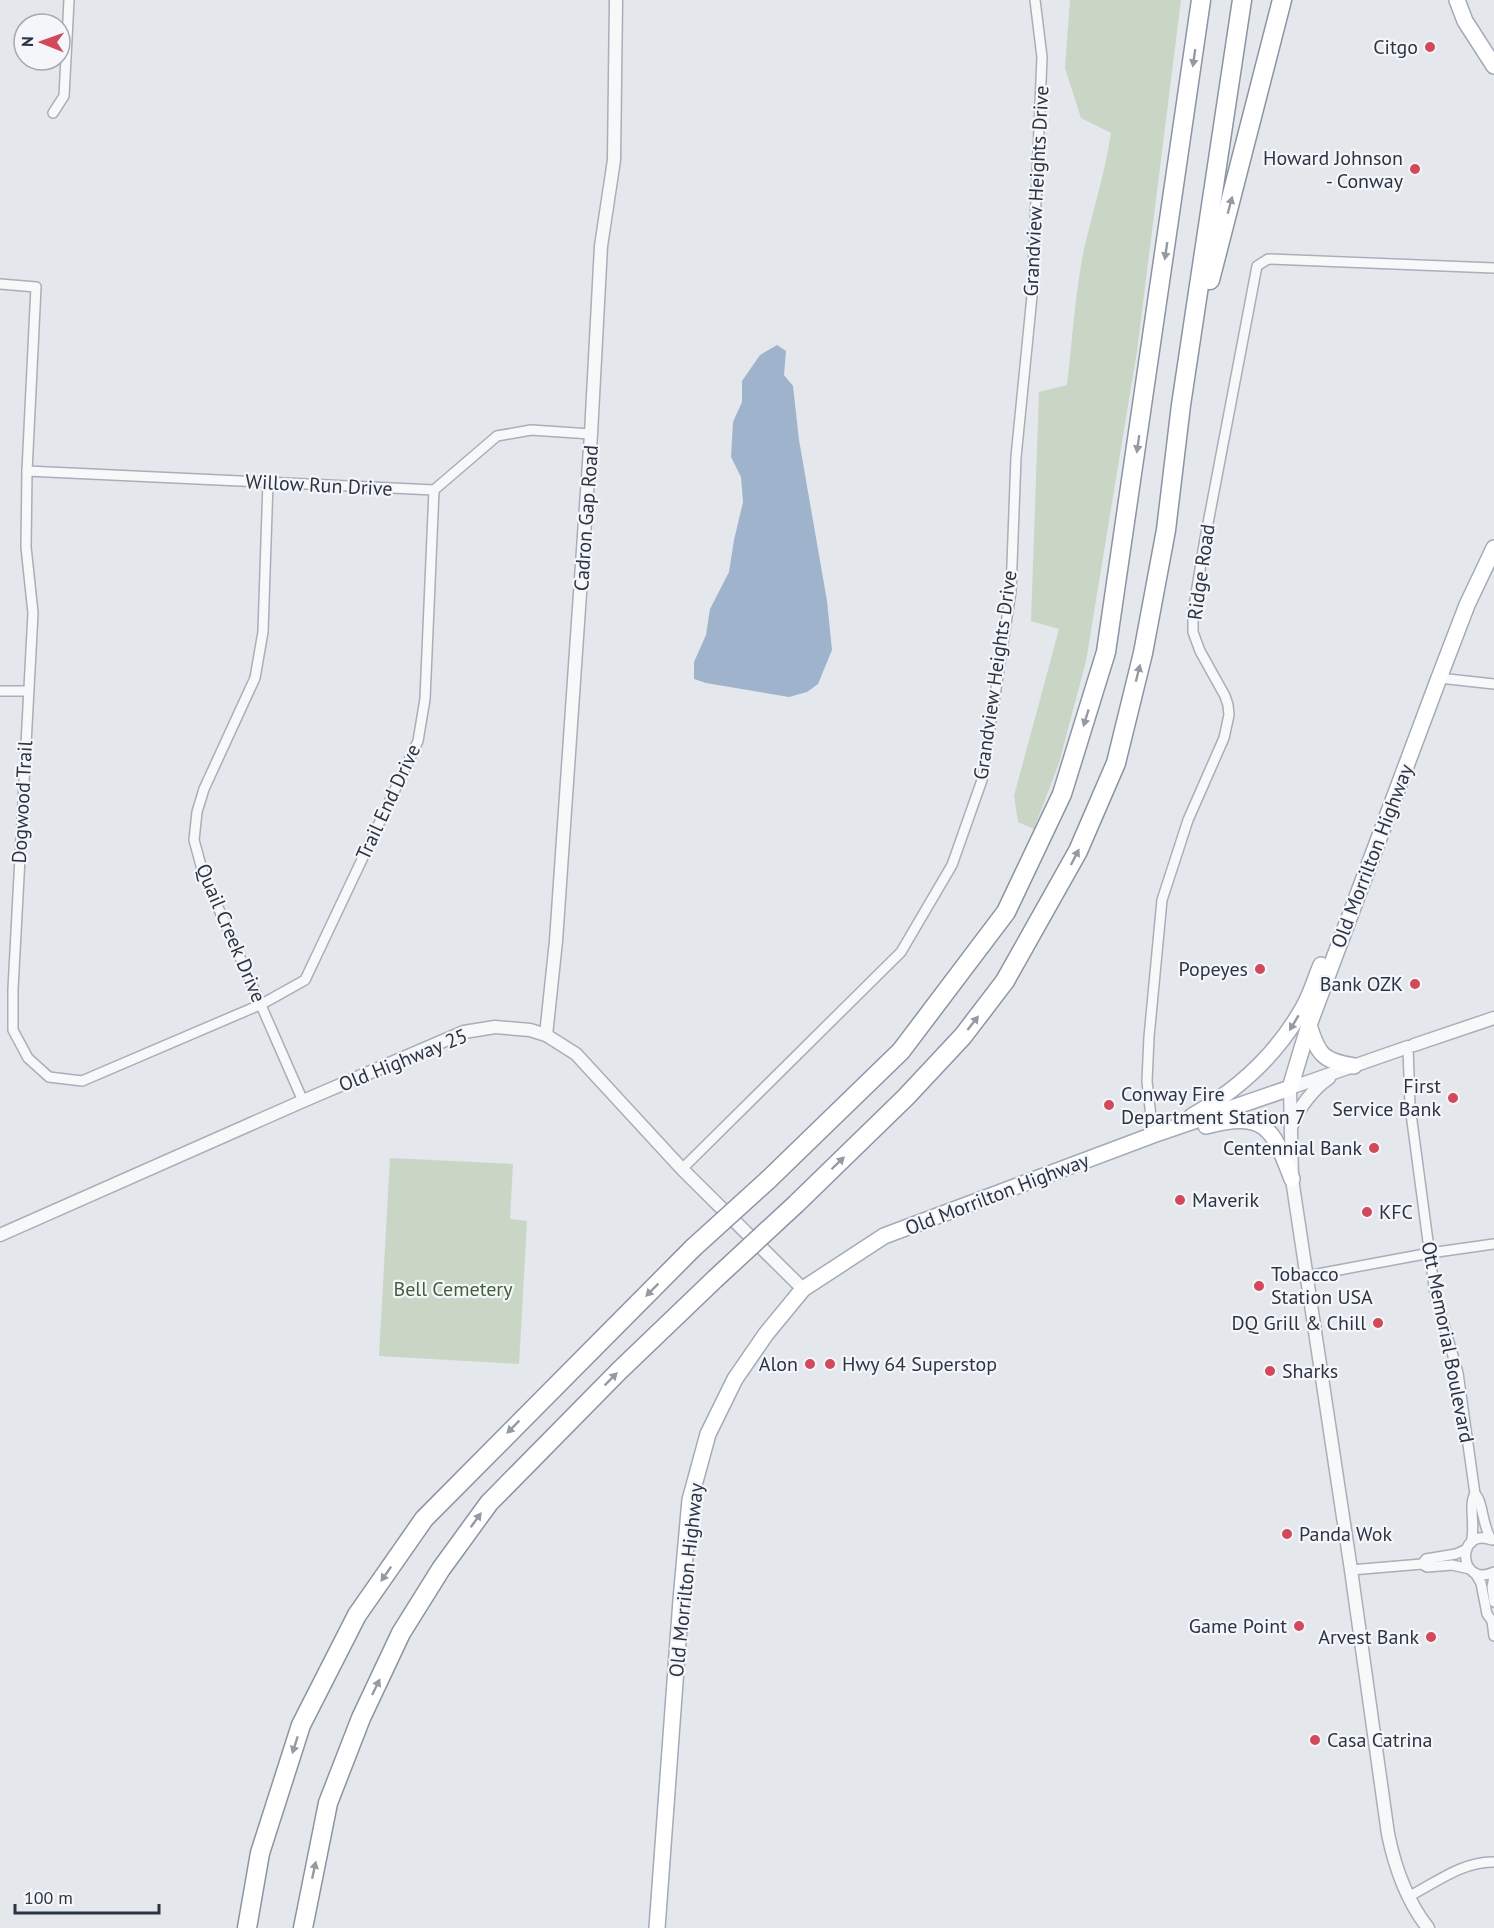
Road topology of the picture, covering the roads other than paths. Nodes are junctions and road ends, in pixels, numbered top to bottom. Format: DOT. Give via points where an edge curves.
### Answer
graph roads {
  1 [pos="69,0"];
  2 [pos="616,0"];
  3 [pos="1035,0"];
  4 [pos="1201,0"];
  5 [pos="1242,0"];
  6 [pos="1282,0"];
  7 [pos="1294,0"];
  8 [pos="1457,0"];
  9 [pos="1273,36"];
  10 [pos="1494,66"];
  11 [pos="53,113"];
  12 [pos="1494,268"];
  13 [pos="0,284"];
  14 [pos="1181,405"];
  15 [pos="591,434"];
  16 [pos="27,471"];
  17 [pos="268,482"];
  18 [pos="434,490"];
  19 [pos="1494,548"];
  20 [pos="1439,678"];
  21 [pos="1494,684"];
  22 [pos="0,691"];
  23 [pos="27,691"];
  24 [pos="1365,876"];
  25 [pos="262,1004"];
  26 [pos="1494,1018"];
  27 [pos="1310,1025"];
  28 [pos="546,1035"];
  29 [pos="1411,1046"];
  30 [pos="1354,1066"];
  31 [pos="1337,1073"];
  32 [pos="1290,1088"];
  33 [pos="303,1101"];
  34 [pos="1290,1131"];
  35 [pos="1153,1135"];
  36 [pos="682,1169"];
  37 [pos="1292,1179"];
  38 [pos="0,1235"];
  39 [pos="1494,1244"];
  40 [pos="1430,1253"];
  41 [pos="1307,1276"];
  42 [pos="803,1289"];
  43 [pos="1475,1494"];
  44 [pos="1493,1540"];
  45 [pos="1469,1546"];
  46 [pos="1422,1564"];
  47 [pos="1351,1570"];
  48 [pos="1472,1571"];
  49 [pos="1494,1572"];
  50 [pos="1494,1577"];
  51 [pos="1494,1602"];
  52 [pos="1493,1619"];
  53 [pos="1494,1636"];
  54 [pos="1494,1862"];
  55 [pos="1408,1896"];
  56 [pos="247,1928"];
  57 [pos="303,1928"];
  58 [pos="657,1928"];
  59 [pos="1428,1928"];
  1 -- 11 [label="street" via="64,96"];
  2 -- 15 [label="street, Cadron Gap Road" via="614,160 601,246"];
  3 -- 36 [label="street, Grandview Heights Drive" via="1042,57 1032,296 1016,457 1011,591 982,780 952,865 901,952"];
  4 -- 56 [label="highway, one-way, bridge" via="1106,651 1062,794 1006,912 901,1052 693,1248 424,1519 357,1615 301,1725 260,1853"];
  5 -- 14 [label="highway"];
  6 -- 9 [label="highway"];
  7 -- 9 [label="highway"];
  8 -- 10 [label="main road" via="1465,21"];
  14 -- 9 [label="highway, one-way"];
  12 -- 35 [label="street, Ridge Road" via="1268,259 1257,266 1193,612 1193,632 1225,696 1228,715 1224,738 1188,820 1162,900 1147,1081"];
  13 -- 16 [label="street, Dogwood Trail" via="36,287"];
  57 -- 14 [label="highway, one-way, bridge" via="328,1803 361,1718 401,1633 489,1503 619,1371 906,1097 970,1027 1005,981 1078,851 1116,763 1143,653 1166,530"];
  15 -- 18 [label="street" via="531,430 497,436"];
  15 -- 28 [label="street, Cadron Gap Road"];
  16 -- 17 [label="street, Willow Run Drive"];
  16 -- 23 [label="street, Dogwood Trail" via="26,546 33,613"];
  17 -- 18 [label="street, Willow Run Drive"];
  17 -- 25 [label="street, Quail Creek Drive" via="262,632 255,678 204,789 194,840 203,873"];
  18 -- 25 [label="street, Trail End Drive" via="425,699 418,741 305,980"];
  19 -- 20 [label="main road, Old Morrilton Highway"];
  20 -- 21 [label="street"];
  20 -- 24 [label="main road, Old Morrilton Highway"];
  22 -- 23 [label="street"];
  23 -- 25 [label="street, Dogwood Trail" via="13,1030 28,1058 49,1077 82,1081"];
  24 -- 27 [label="main road, Old Morrilton Highway"];
  24 -- 35 [label="main road, one-way" via="1304,1006 1282,1041 1246,1079 1195,1115"];
  25 -- 33 [label="street, Quail Creek Drive"];
  26 -- 29 [label="street"];
  27 -- 30 [label="main road" via="1320,1053 1334,1063"];
  27 -- 32 [label="main road, Old Morrilton Highway"];
  28 -- 33 [label="street, Old Highway 25" via="495,1027 464,1032"];
  28 -- 36 [label="street, Old Highway 25" via="576,1054"];
  29 -- 30 [label="street"];
  29 -- 40 [label="street, Ott Memorial Boulevard" via="1410,1106"];
  30 -- 31 [label="street"];
  31 -- 32 [label="street"];
  31 -- 34 [label="street" via="1308,1099"];
  32 -- 34 [label="street"];
  32 -- 35 [label="main road, Old Morrilton Highway"];
  33 -- 38 [label="street, Old Highway 25"];
  34 -- 37 [label="street"];
  35 -- 37 [label="main road" via="1225,1121 1256,1122 1278,1142"];
  35 -- 42 [label="main road, Old Morrilton Highway" via="884,1236"];
  36 -- 42 [label="street, Old Highway 25"];
  37 -- 41 [label="street"];
  39 -- 40 [label="street"];
  40 -- 41 [label="street"];
  40 -- 43 [label="street, Ott Memorial Boulevard" via="1434,1294 1458,1373"];
  41 -- 47 [label="street"];
  42 -- 58 [label="main road, Old Morrilton Highway" via="735,1379 708,1434 690,1500"];
  43 -- 44 [label="street, Ott Memorial Boulevard"];
  43 -- 45 [label="street, Ott Memorial Boulevard" via="1471,1499 1474,1531"];
  44 -- 45 [label="street" via="1482,1538"];
  45 -- 46 [label="street"];
  45 -- 48 [label="street, Ott Memorial Boulevard" via="1465,1560"];
  46 -- 47 [label="street"];
  46 -- 48 [label="street" via="1452,1565"];
  47 -- 55 [label="street" via="1388,1834"];
  48 -- 49 [label="street" via="1484,1575"];
  48 -- 52 [label="street" via="1481,1583 1487,1614"];
  50 -- 51 [label="street"];
  52 -- 53 [label="street"];
  54 -- 55 [label="street" via="1469,1865"];
  55 -- 59 [label="street"];
}
